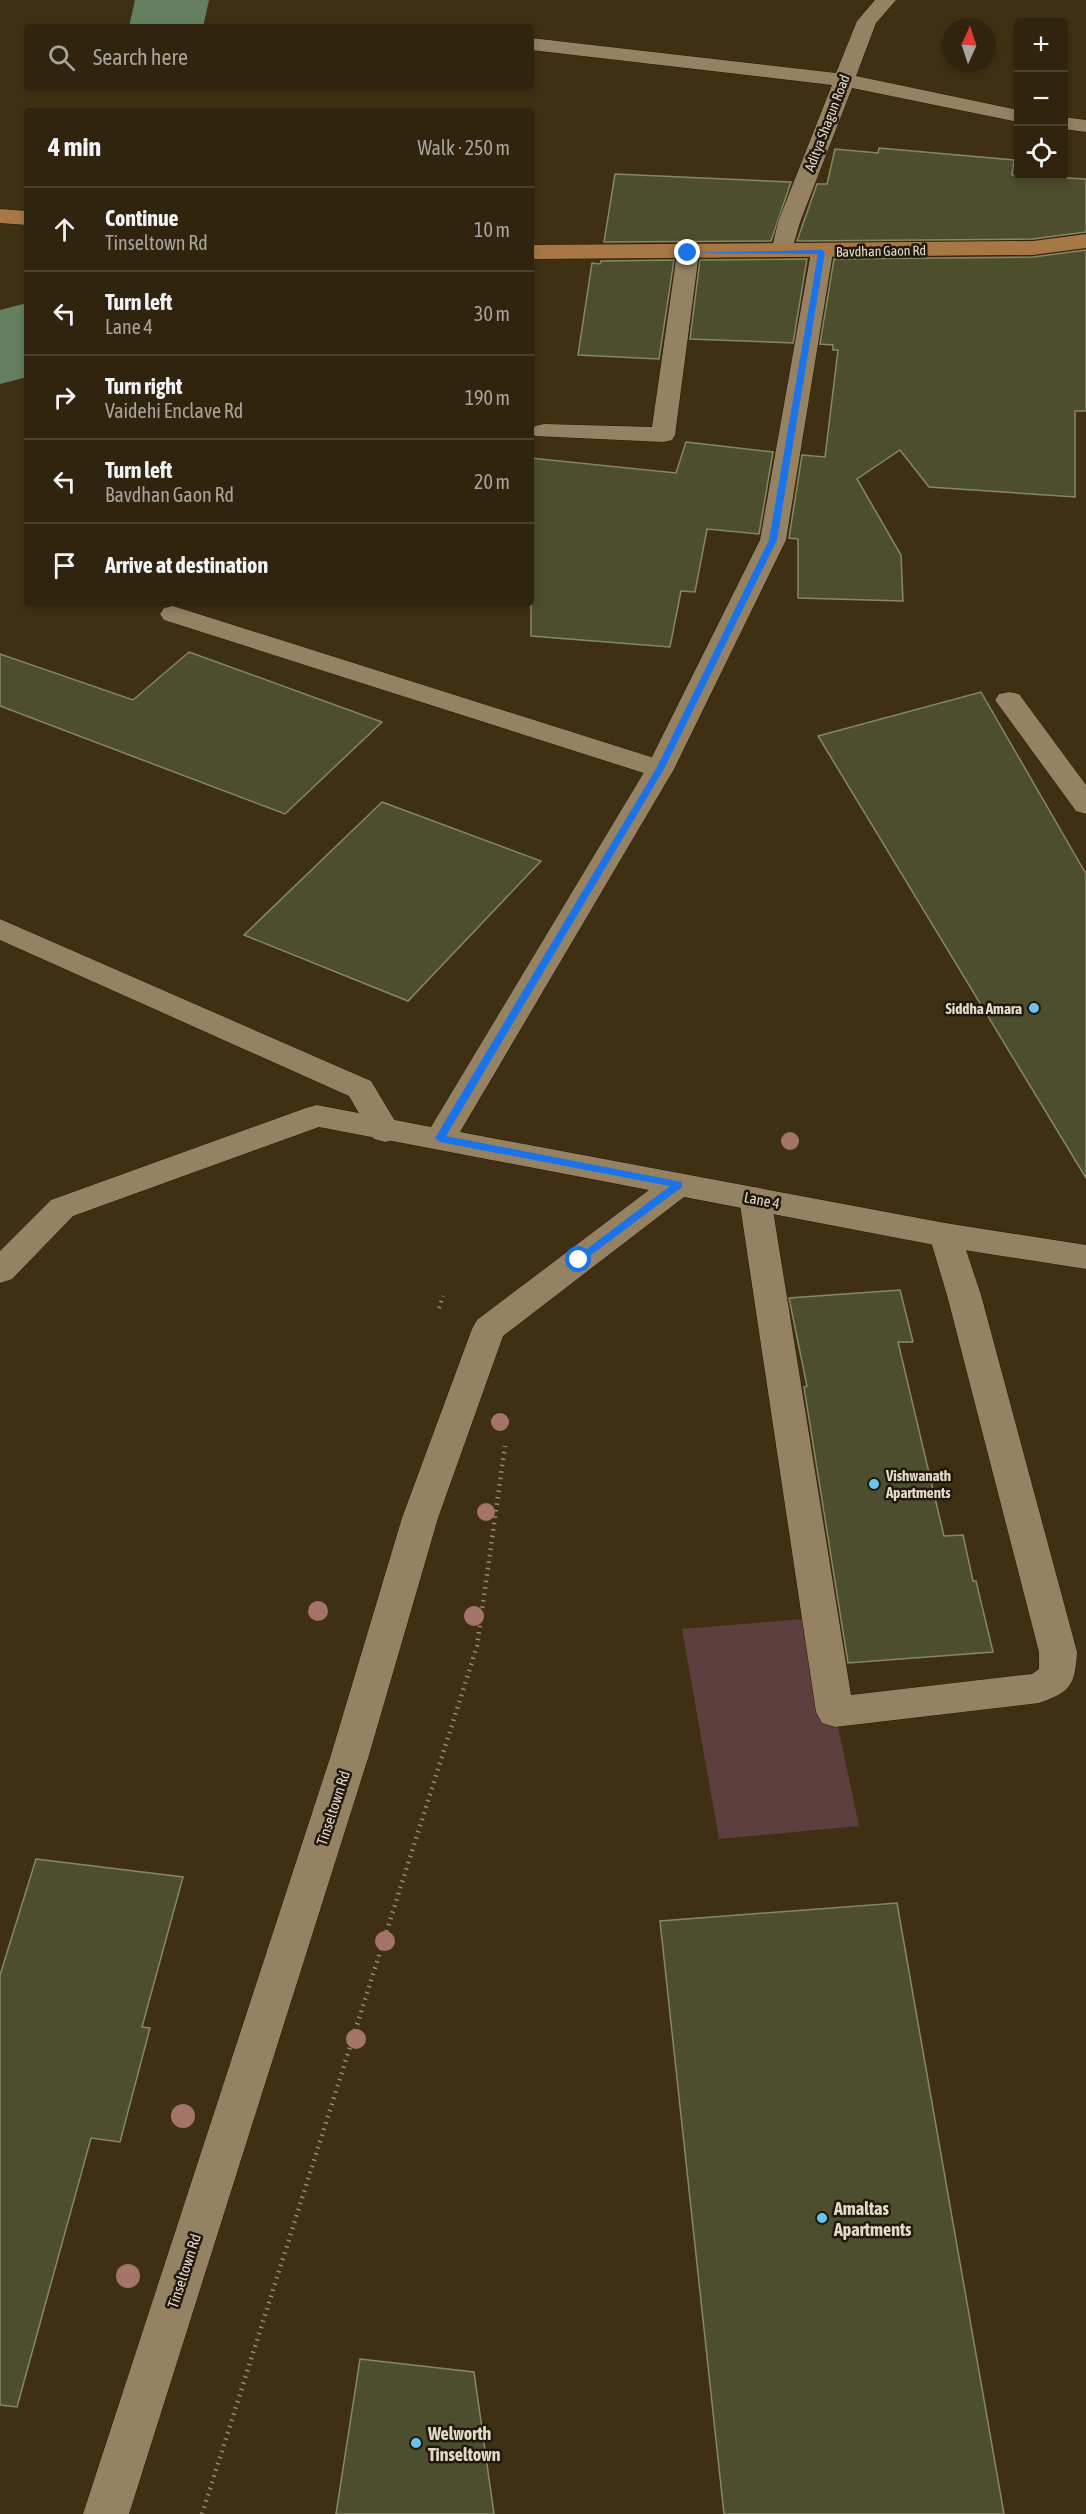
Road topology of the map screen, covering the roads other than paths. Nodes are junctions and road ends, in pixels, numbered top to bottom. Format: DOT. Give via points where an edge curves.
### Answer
graph roads {
  1 [pos="886,0"];
  2 [pos="534,44"];
  3 [pos="844,80"];
  4 [pos="1014,115"];
  5 [pos="1068,124"];
  6 [pos="1086,126"];
  7 [pos="1,217"];
  8 [pos="24,218"];
  9 [pos="1086,241"];
  10 [pos="534,252"];
  11 [pos="782,252"];
  12 [pos="822,252"];
  13 [pos="688,253"];
  14 [pos="544,431"];
  15 [pos="173,614"];
  16 [pos="1010,700"];
  17 [pos="660,769"];
  18 [pos="1086,805"];
  19 [pos="0,929"];
  20 [pos="385,1131"];
  21 [pos="440,1138"];
  22 [pos="678,1185"];
  23 [pos="754,1198"];
  24 [pos="945,1235"];
  25 [pos="1086,1257"];
  26 [pos="0,1271"];
  27 [pos="106,2514"];
  1 -- 3 [label="street, Aditya Shagun Road" via="867,21"];
  2 -- 3 [label="street"];
  3 -- 4 [label="street"];
  3 -- 11 [label="street, Aditya Shagun Road" via="789,222"];
  5 -- 6 [label="street"];
  7 -- 8 [label="street"];
  9 -- 12 [label="street, Bavdhan Gaon Rd" via="1033,248"];
  10 -- 13 [label="street, Bavdhan Gaon Rd"];
  11 -- 12 [label="street, Bavdhan Gaon Rd"];
  11 -- 13 [label="street, Bavdhan Gaon Rd"];
  12 -- 17 [label="street" via="773,540"];
  13 -- 14 [label="street" via="663,435"];
  15 -- 17 [label="street"];
  16 -- 18 [label="street"];
  17 -- 21 [label="street"];
  19 -- 20 [label="street" via="360,1089"];
  20 -- 21 [label="street, Lane 4"];
  20 -- 26 [label="street, Lane 4" via="317,1116 62,1208"];
  21 -- 22 [label="street, Lane 4"];
  22 -- 23 [label="street, Lane 4"];
  22 -- 27 [label="street, Tinseltown Rd" via="489,1329 420,1518 350,1755"];
  23 -- 24 [label="street, Lane 4"];
  23 -- 24 [label="street" via="835,1712 1039,1688 1057,1677 1058,1652"];
  24 -- 25 [label="street, Lane 4"];
}
